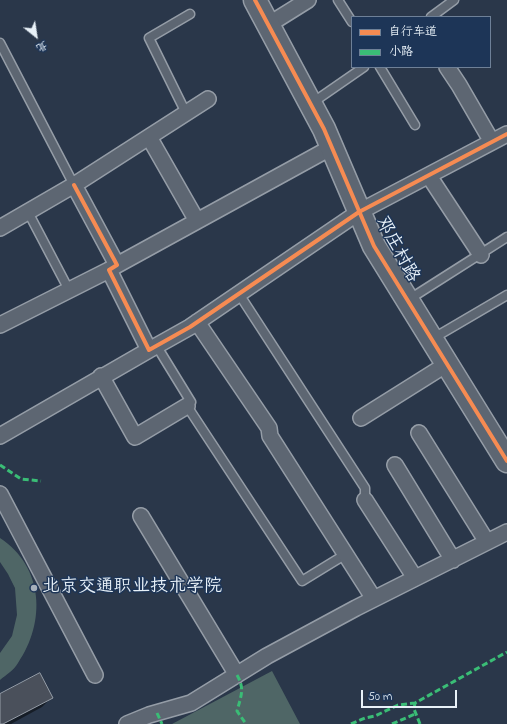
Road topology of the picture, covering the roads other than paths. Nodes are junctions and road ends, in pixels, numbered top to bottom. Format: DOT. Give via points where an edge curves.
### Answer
graph roads {
  1 [pos="255,0"];
  2 [pos="308,0"];
  3 [pos="338,0"];
  4 [pos="454,0"];
  5 [pos="190,14"];
  6 [pos="432,16"];
  7 [pos="351,20"];
  8 [pos="268,25"];
  9 [pos="0,43"];
  10 [pos="363,68"];
  11 [pos="381,68"];
  12 [pos="447,68"];
  13 [pos="208,99"];
  14 [pos="311,104"];
  15 [pos="186,113"];
  16 [pos="415,125"];
  17 [pos="507,134"];
  18 [pos="149,137"];
  19 [pos="492,142"];
  20 [pos="332,147"];
  21 [pos="429,176"];
  22 [pos="74,185"];
  23 [pos="28,212"];
  24 [pos="359,212"];
  25 [pos="197,221"];
  26 [pos="0,228"];
  27 [pos="507,237"];
  28 [pos="481,255"];
  29 [pos="113,268"];
  30 [pos="69,290"];
  31 [pos="239,294"];
  32 [pos="507,295"];
  33 [pos="408,300"];
  34 [pos="197,322"];
  35 [pos="0,325"];
  36 [pos="432,339"];
  37 [pos="153,348"];
  38 [pos="447,364"];
  39 [pos="101,376"];
  40 [pos="187,406"];
  41 [pos="361,418"];
  42 [pos="419,433"];
  43 [pos="0,436"];
  44 [pos="507,461"];
  45 [pos="395,465"];
  46 [pos="0,494"];
  47 [pos="365,500"];
  48 [pos="141,516"];
  49 [pos="507,532"];
  50 [pos="487,542"];
  51 [pos="346,554"];
  52 [pos="453,560"];
  53 [pos="415,578"];
  54 [pos="374,599"];
  55 [pos="95,675"];
  56 [pos="237,675"];
  57 [pos="126,724"];
  1 -- 8 [label="street, 邓庄村路"];
  2 -- 8 [label="street"];
  3 -- 7 [label="lane"];
  4 -- 6 [label="lane"];
  5 -- 15 [label="lane" via="149,38"];
  8 -- 14 [label="street, 邓庄村路"];
  9 -- 22 [label="lane"];
  10 -- 14 [label="lane"];
  11 -- 16 [label="lane"];
  12 -- 19 [label="street"];
  13 -- 15 [label="street"];
  14 -- 20 [label="street, 邓庄村路"];
  15 -- 18 [label="street"];
  17 -- 19 [label="street"];
  18 -- 22 [label="street"];
  18 -- 25 [label="street"];
  19 -- 21 [label="street"];
  20 -- 24 [label="street, 邓庄村路"];
  20 -- 25 [label="street"];
  21 -- 24 [label="street"];
  21 -- 28 [label="street"];
  22 -- 23 [label="street"];
  22 -- 29 [label="street"];
  23 -- 26 [label="street"];
  23 -- 30 [label="lane"];
  24 -- 31 [label="street"];
  24 -- 33 [label="street, 邓庄村路" via="374,246"];
  25 -- 29 [label="street"];
  27 -- 28 [label="lane"];
  28 -- 33 [label="lane"];
  29 -- 30 [label="street"];
  29 -- 37 [label="street"];
  30 -- 35 [label="street"];
  31 -- 34 [label="street"];
  31 -- 47 [label="lane" via="365,488"];
  32 -- 36 [label="lane"];
  33 -- 36 [label="street, 邓庄村路"];
  34 -- 37 [label="street"];
  34 -- 51 [label="street" via="269,428 270,436"];
  36 -- 38 [label="street, 邓庄村路"];
  37 -- 39 [label="street"];
  37 -- 40 [label="lane" via="191,402"];
  38 -- 41 [label="street"];
  38 -- 44 [label="street, 邓庄村路"];
  39 -- 40 [label="street" via="135,437"];
  39 -- 43 [label="street"];
  40 -- 51 [label="lane" via="302,581"];
  42 -- 50 [label="street"];
  45 -- 52 [label="street"];
  46 -- 55 [label="street"];
  47 -- 53 [label="street"];
  48 -- 56 [label="street"];
  49 -- 50 [label="street"];
  50 -- 52 [label="street"];
  51 -- 54 [label="street"];
  52 -- 53 [label="street"];
  53 -- 54 [label="street"];
  54 -- 56 [label="street" via="267,656"];
  56 -- 57 [label="street" via="191,703"];
}
